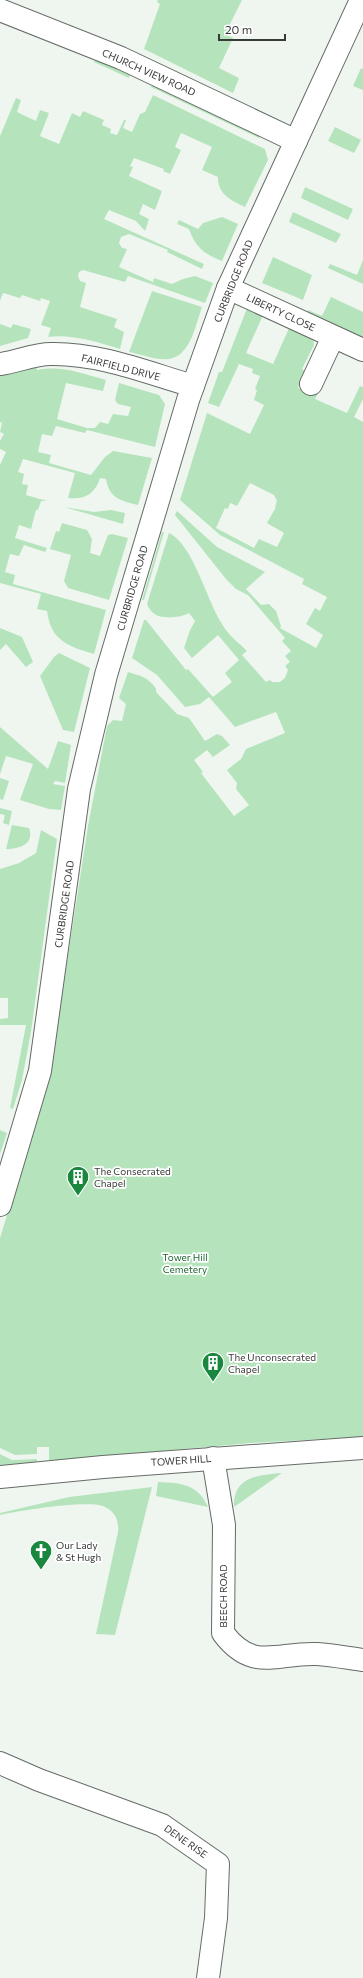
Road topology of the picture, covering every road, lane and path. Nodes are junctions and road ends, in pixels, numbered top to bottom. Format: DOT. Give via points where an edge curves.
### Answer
graph roads {
  1 [pos="361,0"];
  2 [pos="0,10"];
  3 [pos="296,140"];
  4 [pos="228,288"];
  5 [pos="334,337"];
  6 [pos="363,350"];
  7 [pos="0,364"];
  8 [pos="311,384"];
  9 [pos="193,386"];
  10 [pos="0,1205"];
  11 [pos="363,1448"];
  12 [pos="213,1458"];
  13 [pos="0,1478"];
  14 [pos="363,1660"];
  15 [pos="0,1763"];
  16 [pos="208,1978"];
  1 -- 3 [label="main road, CURBRIDGE ROAD"];
  2 -- 3 [label="main road, CHURCH VIEW ROAD" via="121,58"];
  3 -- 4 [label="main road, CURBRIDGE ROAD"];
  4 -- 5 [label="main road, LIBERTY CLOSE"];
  4 -- 9 [label="main road, CURBRIDGE ROAD"];
  5 -- 6 [label="main road, LIBERTY CLOSE"];
  5 -- 8 [label="main road"];
  7 -- 9 [label="main road, FAIRFIELD DRIVE" via="45,354 78,356"];
  9 -- 10 [label="main road, CURBRIDGE ROAD" via="99,702 79,789 40,1071"];
  11 -- 12 [label="main road, TOWER HILL"];
  12 -- 13 [label="main road, TOWER HILL" via="103,1466"];
  12 -- 14 [label="main road, BEECH ROAD" via="224,1525 223,1633 232,1645 245,1655 264,1658 316,1654"];
  15 -- 16 [label="main road, DENE RISE" via="162,1825 218,1864 216,1918"];
}
